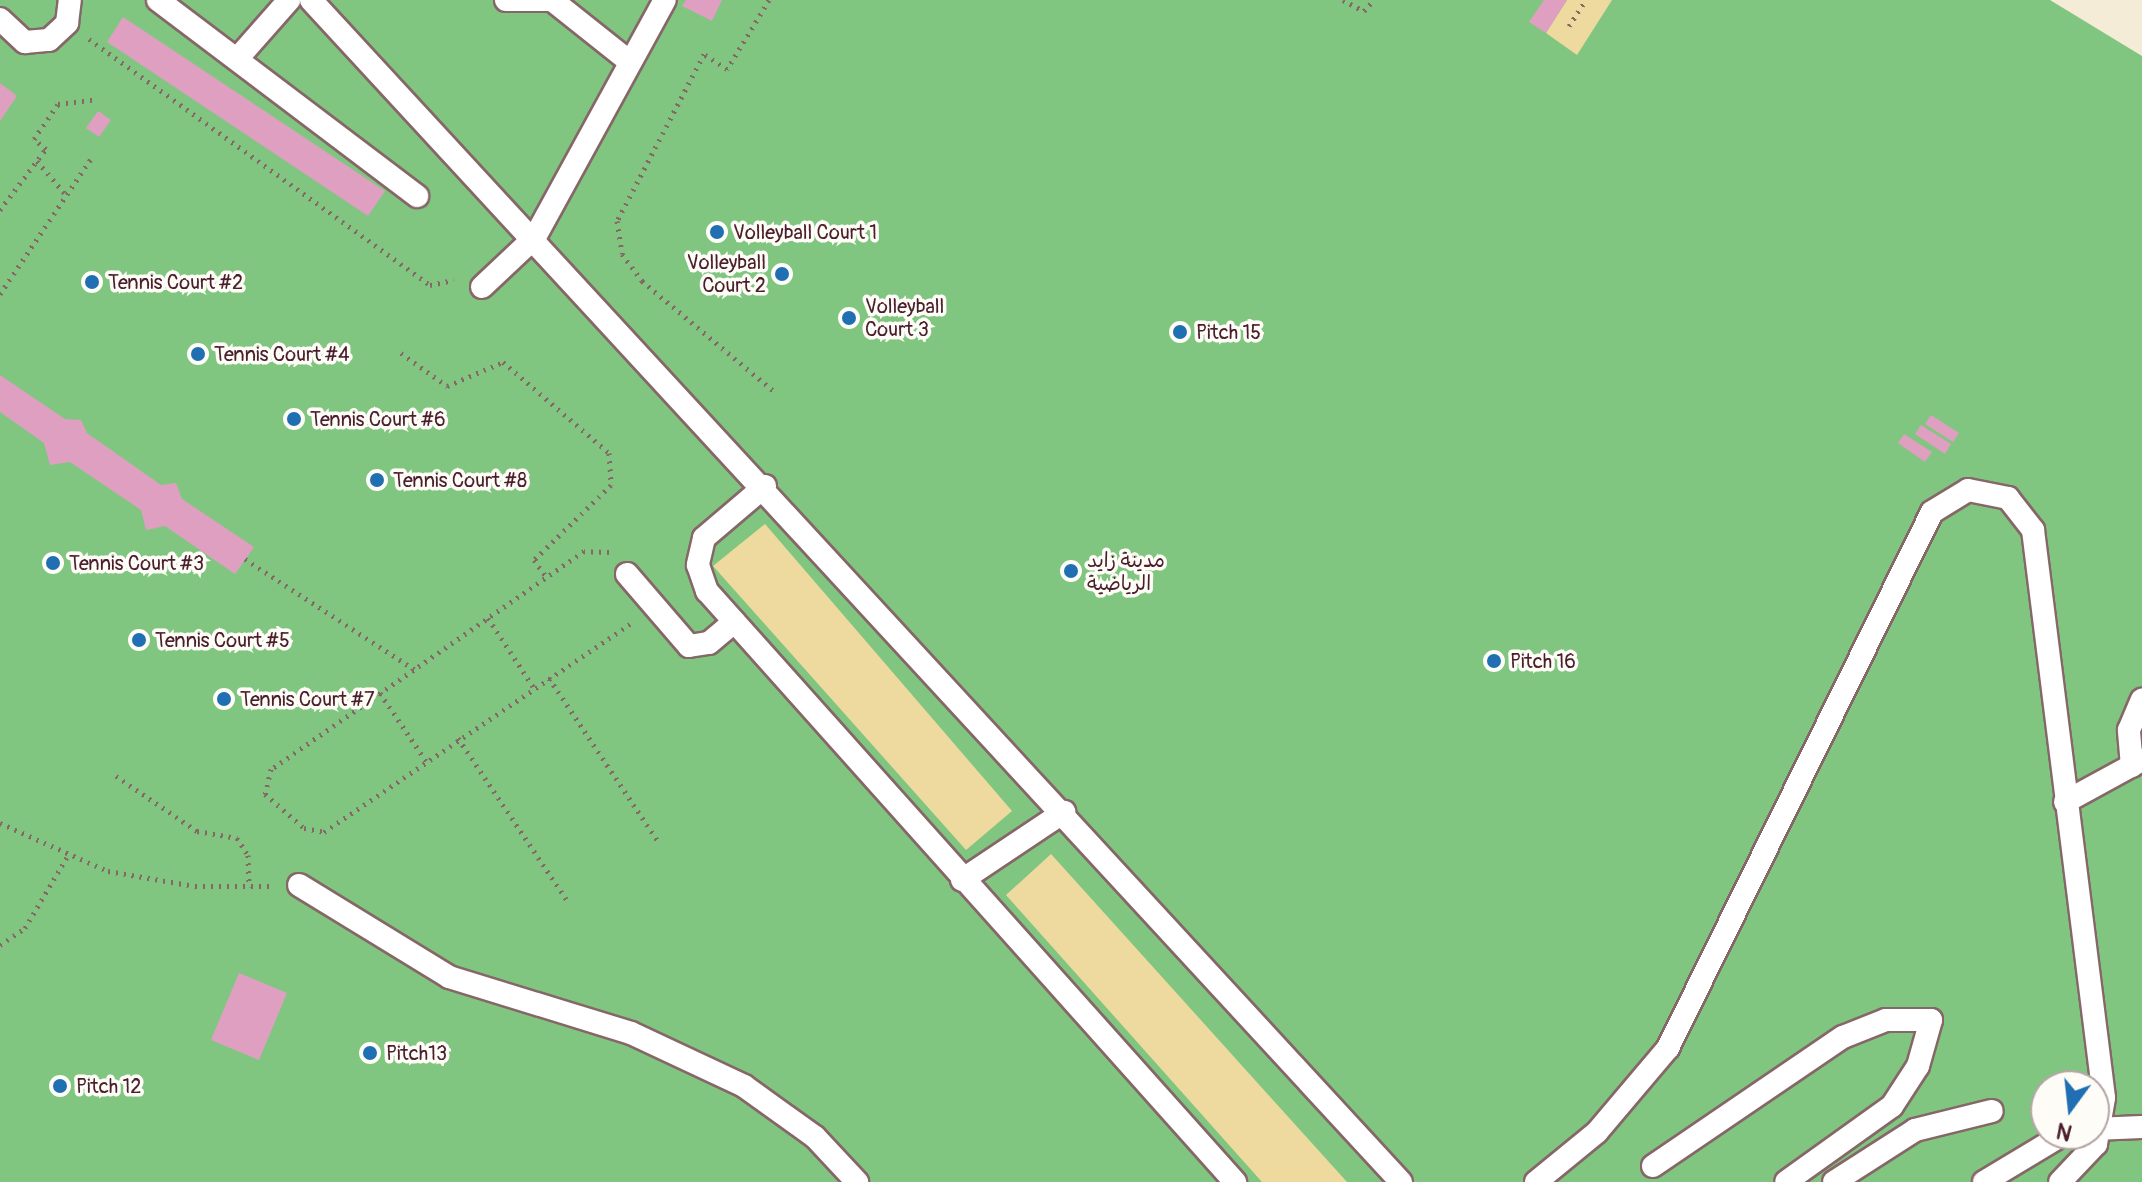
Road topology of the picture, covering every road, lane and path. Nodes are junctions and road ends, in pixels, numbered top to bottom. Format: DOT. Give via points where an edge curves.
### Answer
graph roads {
  1 [pos="70,0"];
  2 [pos="158,0"];
  3 [pos="289,0"];
  4 [pos="311,0"];
  5 [pos="506,0"];
  6 [pos="552,0"];
  7 [pos="665,0"];
  8 [pos="769,0"];
  9 [pos="1343,0"];
  10 [pos="1374,0"];
  11 [pos="1586,0"];
  12 [pos="0,19"];
  13 [pos="67,23"];
  14 [pos="1569,26"];
  15 [pos="237,59"];
  16 [pos="630,62"];
  17 [pos="96,99"];
  18 [pos="92,157"];
  19 [pos="37,161"];
  20 [pos="66,195"];
  21 [pos="417,196"];
  22 [pos="0,210"];
  23 [pos="535,237"];
  24 [pos="482,287"];
  25 [pos="0,294"];
  26 [pos="401,353"];
  27 [pos="776,393"];
  28 [pos="765,486"];
  29 [pos="245,559"];
  30 [pos="627,574"];
  31 [pos="547,578"];
  32 [pos="654,608"];
  33 [pos="488,618"];
  34 [pos="734,622"];
  35 [pos="415,670"];
  36 [pos="549,678"];
  37 [pos="534,688"];
  38 [pos="380,693"];
  39 [pos="2142,700"];
  40 [pos="458,738"];
  41 [pos="426,761"];
  42 [pos="2137,763"];
  43 [pos="116,776"];
  44 [pos="2065,802"];
  45 [pos="1064,812"];
  46 [pos="0,823"];
  47 [pos="657,840"];
  48 [pos="67,857"];
  49 [pos="962,880"];
  50 [pos="299,885"];
  51 [pos="249,887"];
  52 [pos="566,899"];
  53 [pos="0,945"];
  54 [pos="2092,1070"];
  55 [pos="1992,1111"];
  56 [pos="2142,1127"];
  57 [pos="2110,1128"];
  58 [pos="2037,1150"];
  59 [pos="2090,1150"];
  60 [pos="1653,1166"];
  61 [pos="1543,1180"];
  62 [pos="857,1182"];
  63 [pos="1235,1182"];
  64 [pos="1401,1182"];
  65 [pos="1786,1182"];
  66 [pos="1834,1182"];
  67 [pos="1984,1182"];
  68 [pos="2060,1182"];
  1 -- 13 [label="lane"];
  2 -- 15 [label="lane"];
  3 -- 15 [label="lane"];
  4 -- 23 [label="lane"];
  5 -- 6 [label="lane"];
  6 -- 16 [label="lane"];
  7 -- 16 [label="lane"];
  8 -- 27 [label="path" via="727,69 704,54 617,221 622,254 642,281"];
  9 -- 10 [label="path" via="1364,11"];
  11 -- 14 [label="path"];
  12 -- 13 [label="lane" via="25,42 49,40"];
  13 -- 24 [label="path" via="430,285 456,277 475,293"];
  15 -- 21 [label="lane"];
  16 -- 23 [label="lane"];
  17 -- 19 [label="path" via="58,104 34,139 46,149"];
  18 -- 20 [label="path"];
  19 -- 20 [label="path"];
  19 -- 22 [label="path"];
  20 -- 25 [label="path"];
  23 -- 24 [label="lane"];
  23 -- 28 [label="lane"];
  26 -- 31 [label="path" via="447,386 489,363 509,365 609,453 611,485 534,560"];
  28 -- 34 [label="lane" via="713,527 699,551 701,579"];
  28 -- 45 [label="lane"];
  29 -- 35 [label="path"];
  30 -- 31 [label="path" via="598,548"];
  30 -- 32 [label="lane"];
  31 -- 33 [label="path"];
  32 -- 34 [label="lane" via="689,646 709,643"];
  32 -- 36 [label="path"];
  33 -- 35 [label="path"];
  33 -- 37 [label="path"];
  34 -- 49 [label="lane"];
  35 -- 38 [label="path"];
  36 -- 37 [label="path"];
  36 -- 47 [label="path"];
  37 -- 40 [label="path"];
  38 -- 41 [label="path"];
  38 -- 41 [label="path" via="271,769 265,794 304,828 324,832"];
  39 -- 42 [label="lane" via="2129,730"];
  40 -- 41 [label="path"];
  40 -- 52 [label="path"];
  42 -- 44 [label="lane"];
  43 -- 51 [label="path" via="197,831 237,838 248,855"];
  44 -- 54 [label="lane"];
  44 -- 61 [label="lane" via="2033,530 2008,498 1968,490 1932,512 1668,1048 1597,1132"];
  45 -- 49 [label="lane"];
  45 -- 64 [label="lane"];
  46 -- 48 [label="path"];
  48 -- 51 [label="path" via="151,881"];
  48 -- 53 [label="path" via="25,928"];
  49 -- 63 [label="lane"];
  50 -- 51 [label="path"];
  50 -- 62 [label="lane" via="432,970 660,1045 744,1086 815,1137"];
  55 -- 66 [label="lane" via="1915,1130"];
  56 -- 57 [label="lane"];
  58 -- 67 [label="lane"];
  59 -- 68 [label="lane"];
  60 -- 65 [label="lane" via="1843,1037 1886,1020 1931,1020 1918,1066 1892,1106"];
}
